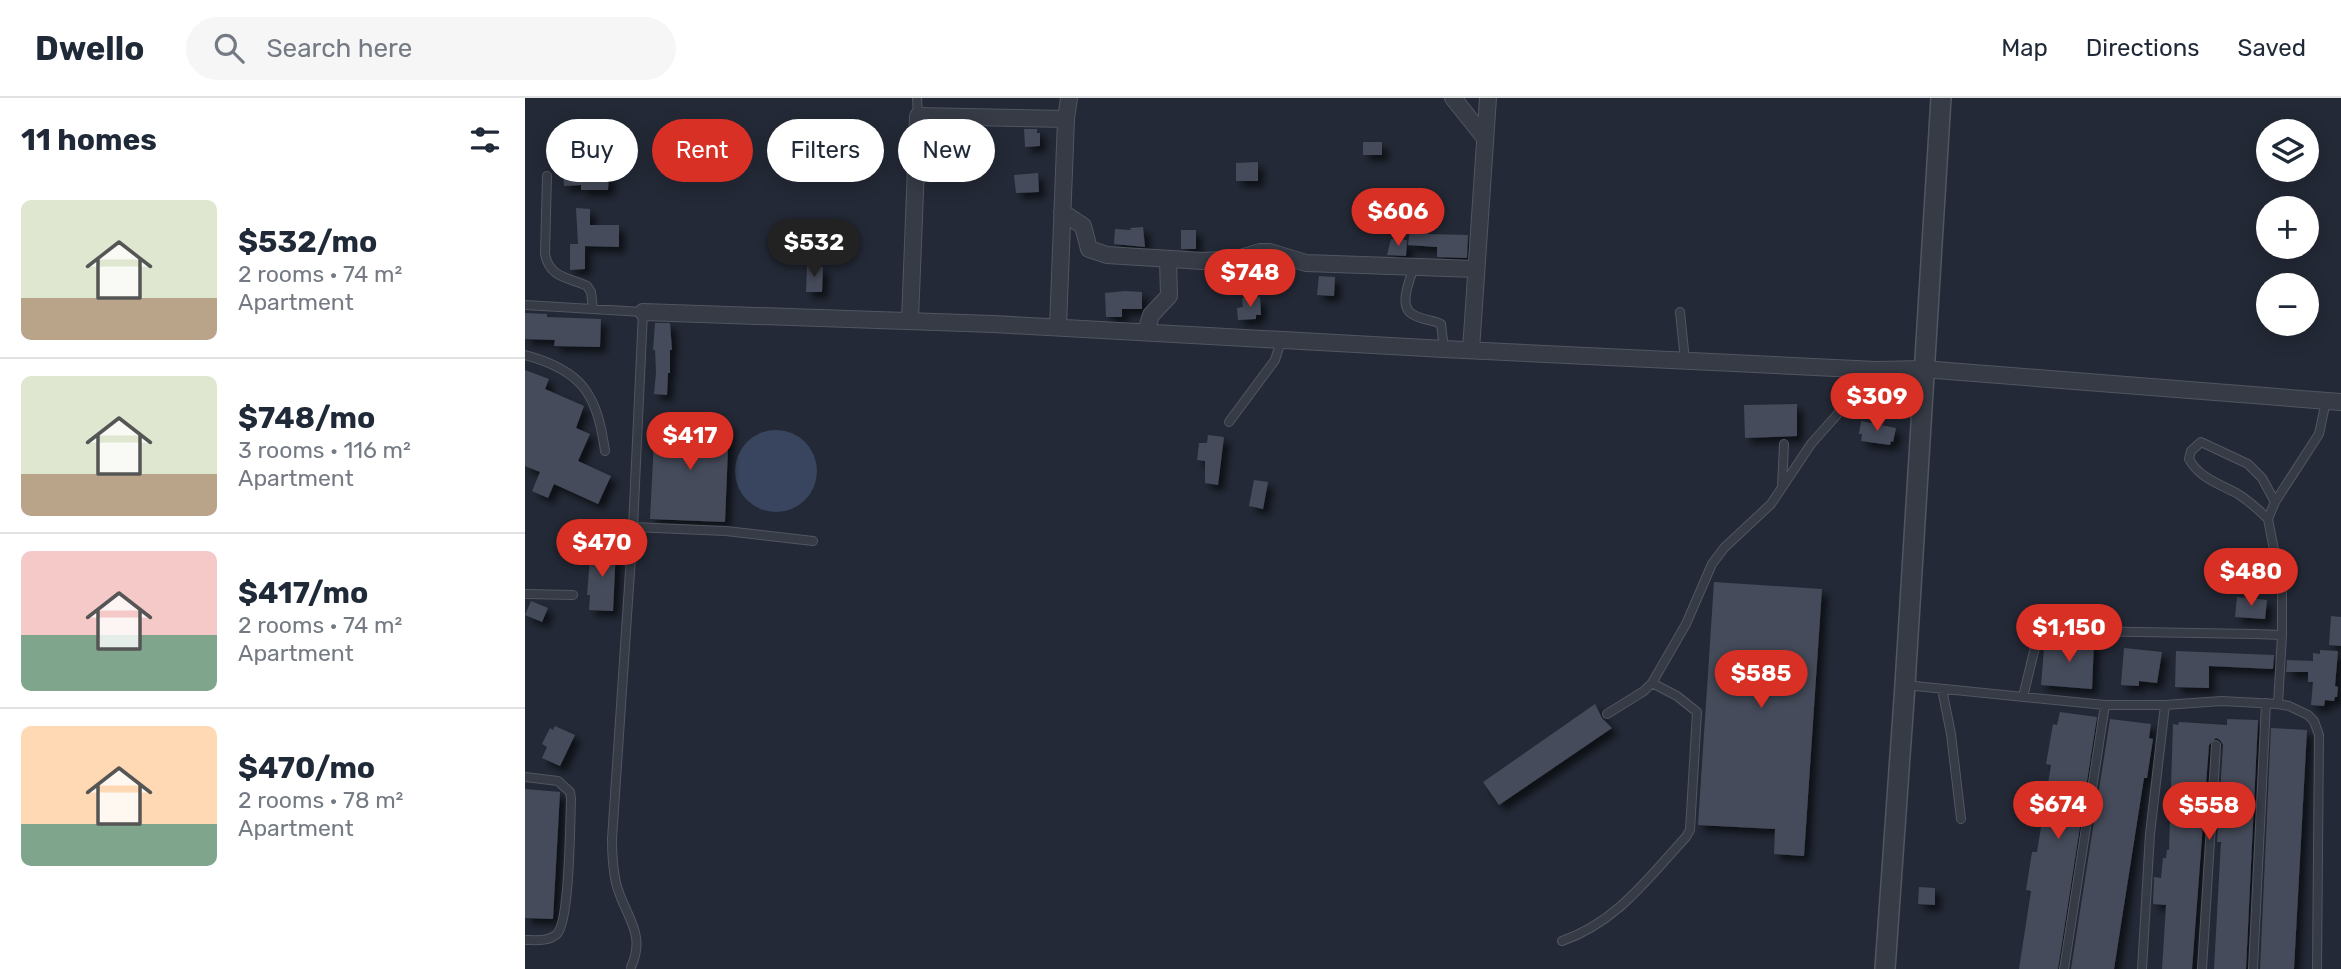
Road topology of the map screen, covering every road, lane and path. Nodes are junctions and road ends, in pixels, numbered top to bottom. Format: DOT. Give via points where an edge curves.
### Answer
graph roads {
  1 [pos="917,98"];
  2 [pos="1069,98"];
  3 [pos="1453,98"];
  4 [pos="1488,98"];
  5 [pos="1941,98"];
  6 [pos="918,116"];
  7 [pos="1066,120"];
  8 [pos="1485,138"];
  9 [pos="547,182"];
  10 [pos="1062,212"];
  11 [pos="1168,259"];
  12 [pos="1413,267"];
  13 [pos="1475,269"];
  14 [pos="525,305"];
  15 [pos="593,309"];
  16 [pos="643,312"];
  17 [pos="1681,312"];
  18 [pos="910,320"];
  19 [pos="1058,327"];
  20 [pos="1146,332"];
  21 [pos="1281,341"];
  22 [pos="1444,349"];
  23 [pos="1471,350"];
  24 [pos="525,355"];
  25 [pos="1685,360"];
  26 [pos="1923,369"];
  27 [pos="1877,370"];
  28 [pos="2333,401"];
  29 [pos="1229,422"];
  30 [pos="1784,444"];
  31 [pos="605,451"];
  32 [pos="1781,490"];
  33 [pos="2275,502"];
  34 [pos="2268,519"];
  35 [pos="633,527"];
  36 [pos="813,541"];
  37 [pos="525,594"];
  38 [pos="573,595"];
  39 [pos="2282,635"];
  40 [pos="1652,683"];
  41 [pos="1905,685"];
  42 [pos="1942,689"];
  43 [pos="2023,697"];
  44 [pos="2266,703"];
  45 [pos="2278,704"];
  46 [pos="2105,705"];
  47 [pos="2165,705"];
  48 [pos="1607,714"];
  49 [pos="2216,745"];
  50 [pos="525,777"];
  51 [pos="1961,820"];
  52 [pos="525,940"];
  53 [pos="1563,942"];
  54 [pos="631,967"];
  55 [pos="1885,969"];
  56 [pos="2064,969"];
  57 [pos="2142,969"];
  58 [pos="2202,969"];
  59 [pos="2253,969"];
  60 [pos="2317,969"];
  1 -- 6 [label="lane"];
  2 -- 7 [label="street"];
  3 -- 8 [label="street"];
  4 -- 8 [label="street"];
  5 -- 26 [label="street"];
  6 -- 7 [label="street"];
  6 -- 18 [label="street"];
  7 -- 10 [label="street"];
  8 -- 13 [label="street"];
  9 -- 15 [label="lane" via="547,263 560,277 587,286"];
  10 -- 11 [label="street" via="1083,226 1086,246 1094,253"];
  10 -- 19 [label="street"];
  11 -- 12 [label="street" via="1237,259 1270,252 1305,263"];
  11 -- 20 [label="street" via="1169,296 1151,315"];
  12 -- 13 [label="street"];
  12 -- 22 [label="lane" via="1405,304 1413,315 1441,324"];
  13 -- 23 [label="street"];
  14 -- 15 [label="lane"];
  15 -- 16 [label="lane"];
  16 -- 18 [label="street"];
  16 -- 35 [label="lane"];
  17 -- 25 [label="lane"];
  18 -- 19 [label="street"];
  19 -- 20 [label="street"];
  20 -- 21 [label="street"];
  21 -- 22 [label="street"];
  21 -- 29 [label="lane" via="1275,360"];
  22 -- 23 [label="street"];
  23 -- 25 [label="street"];
  24 -- 31 [label="lane" via="574,376 594,401"];
  25 -- 27 [label="street"];
  26 -- 27 [label="street"];
  26 -- 28 [label="street"];
  26 -- 41 [label="street"];
  27 -- 32 [label="lane" via="1811,444"];
  28 -- 33 [label="lane" via="2319,434"];
  30 -- 32 [label="lane"];
  32 -- 40 [label="lane" via="1712,564 1686,624"];
  33 -- 34 [label="lane"];
  33 -- 34 [label="lane" via="2248,464 2201,442 2191,451 2189,459 2195,469"];
  34 -- 39 [label="lane" via="2282,591"];
  35 -- 36 [label="lane"];
  35 -- 54 [label="lane" via="611,839 616,882 638,943"];
  37 -- 38 [label="lane"];
  39 -- 43 [label="lane" via="2051,633 2035,647"];
  39 -- 45 [label="lane"];
  40 -- 48 [label="lane"];
  40 -- 53 [label="lane" via="1697,712 1691,830 1611,916"];
  41 -- 42 [label="lane"];
  41 -- 55 [label="street"];
  42 -- 43 [label="lane"];
  42 -- 51 [label="lane"];
  43 -- 46 [label="lane"];
  44 -- 45 [label="lane"];
  44 -- 47 [label="lane"];
  44 -- 59 [label="lane"];
  45 -- 60 [label="lane" via="2308,715 2319,735"];
  46 -- 47 [label="lane"];
  46 -- 56 [label="lane"];
  47 -- 57 [label="lane" via="2150,834"];
  49 -- 58 [label="lane"];
  50 -- 52 [label="lane" via="558,781 571,799 561,928 548,939"];
}
